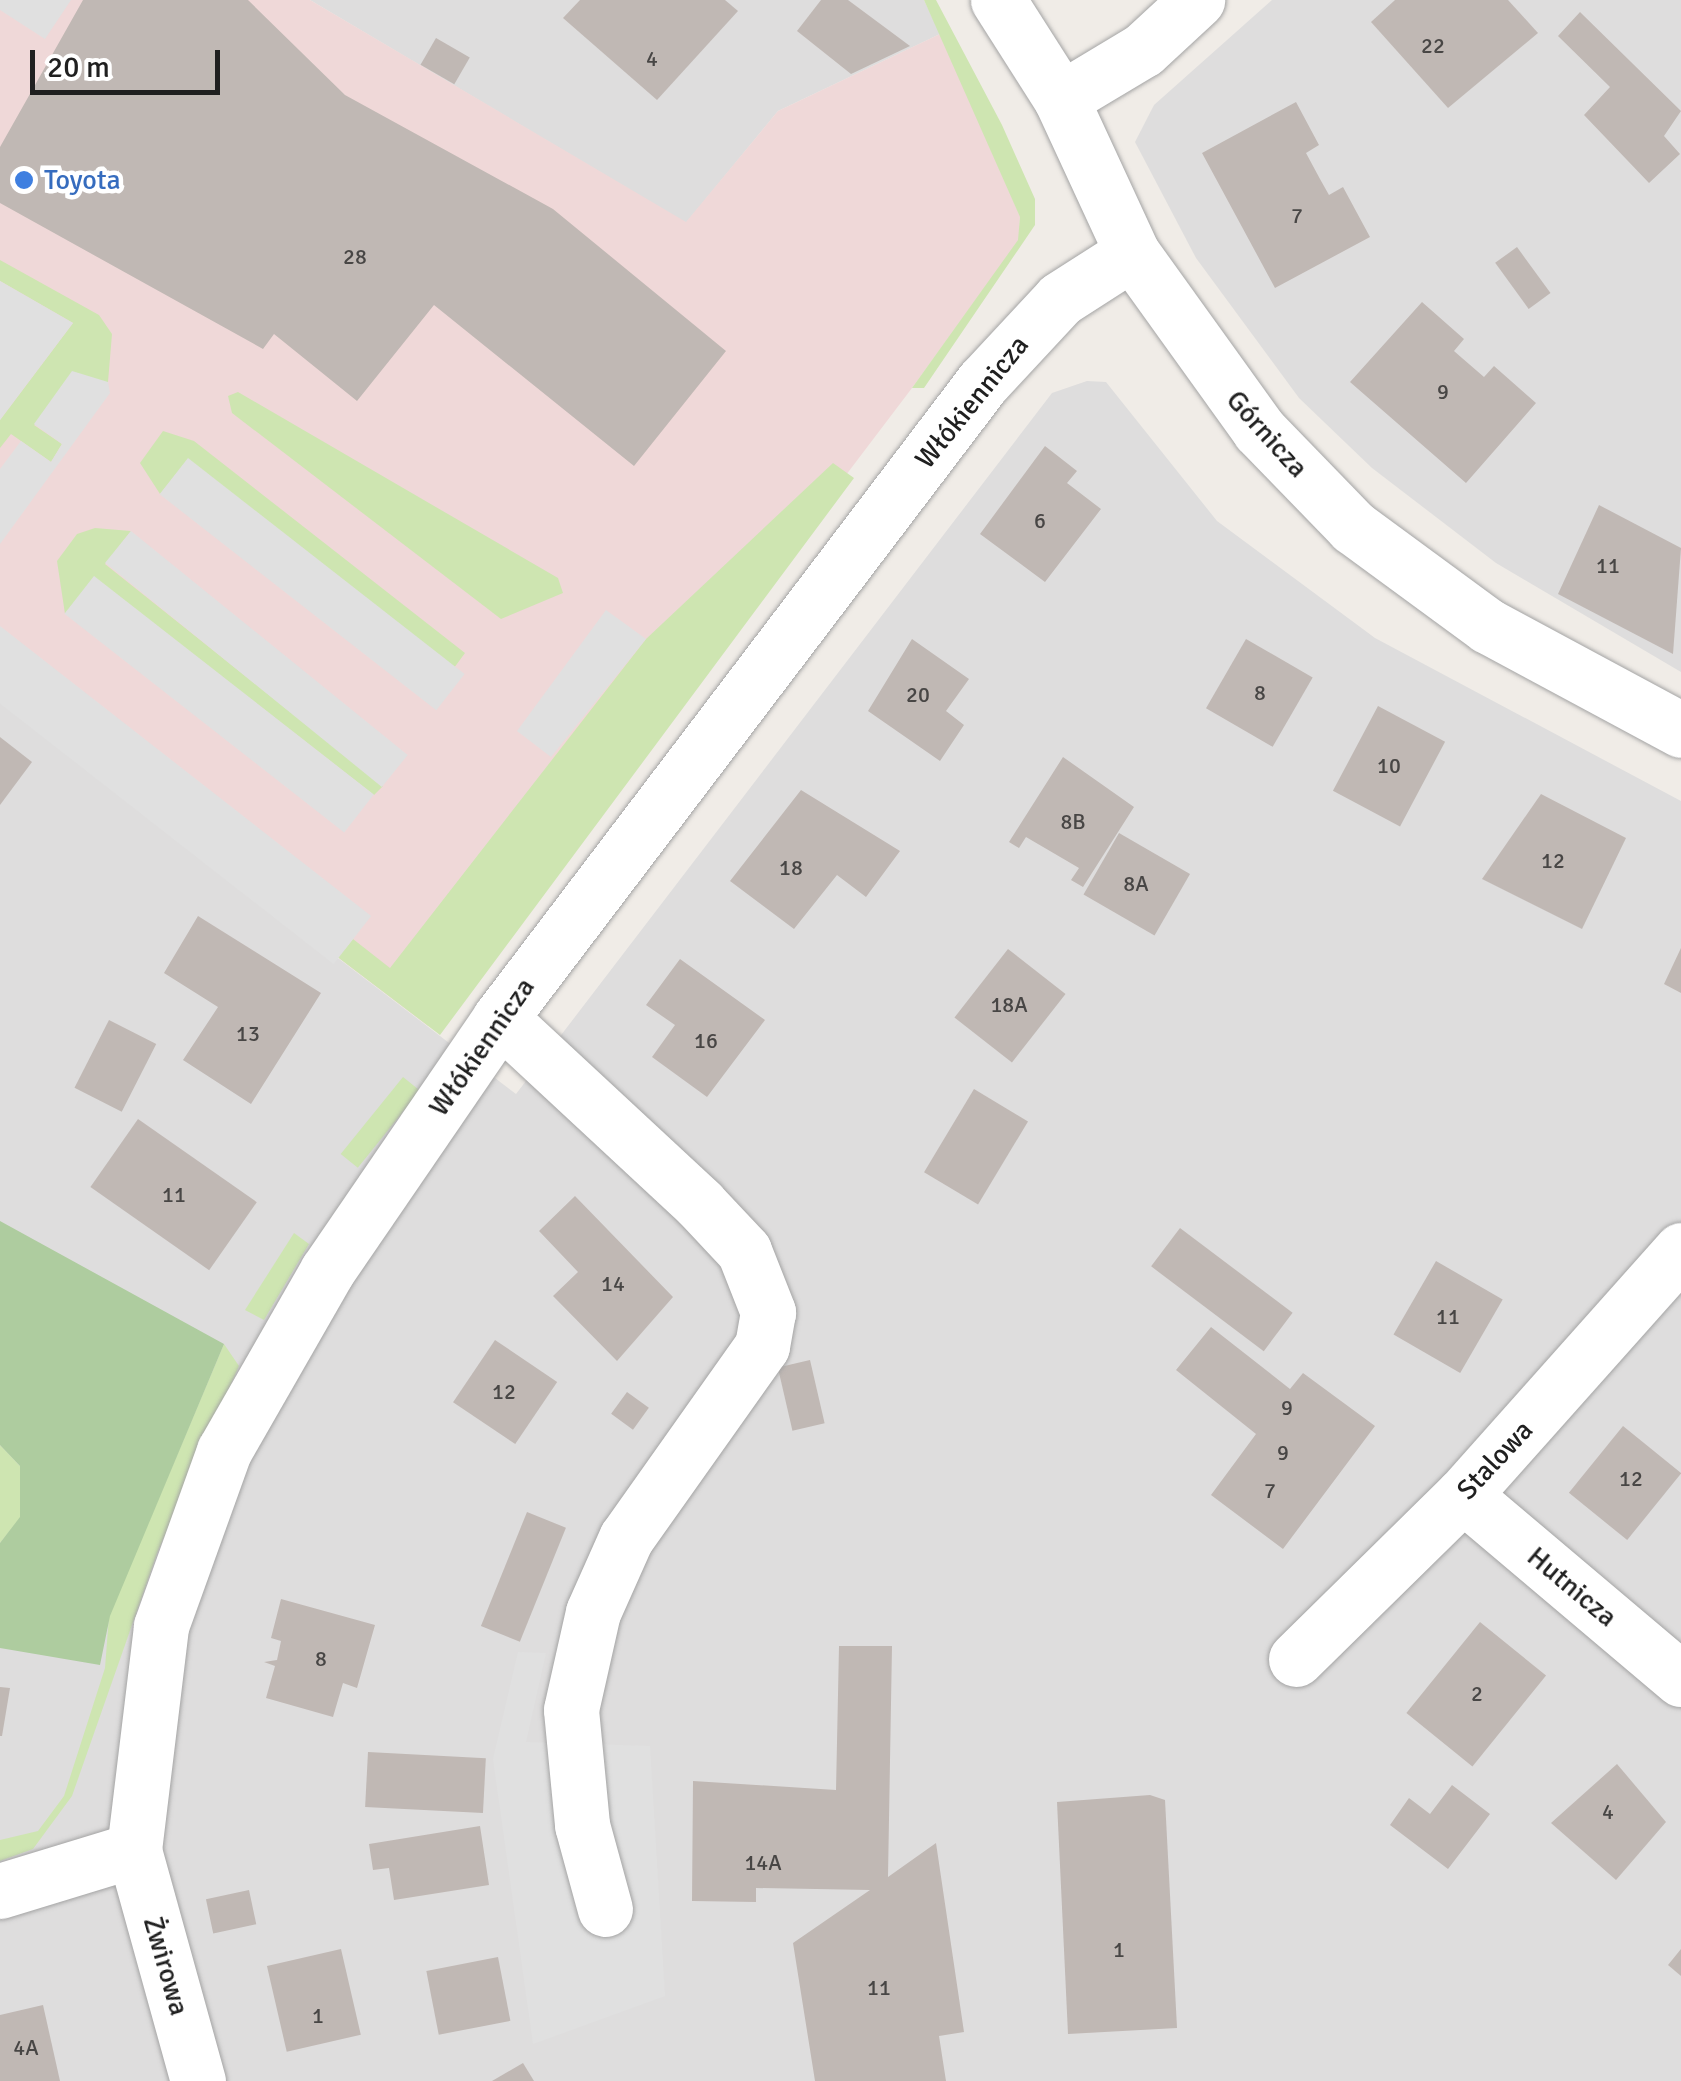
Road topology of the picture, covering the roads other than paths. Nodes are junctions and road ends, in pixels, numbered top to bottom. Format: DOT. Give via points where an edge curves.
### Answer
graph roads {
  1 [pos="998,0"];
  2 [pos="1196,0"];
  3 [pos="1060,100"];
  4 [pos="1132,253"];
  5 [pos="1681,730"];
  6 [pos="500,1018"];
  7 [pos="1681,1250"];
  8 [pos="1463,1495"];
  9 [pos="1296,1659"];
  10 [pos="1681,1680"];
  11 [pos="134,1850"];
  12 [pos="0,1890"];
  13 [pos="605,1909"];
  14 [pos="198,2081"];
  1 -- 3 [label="street, Górnicza"];
  2 -- 3 [label="street" via="1144,50"];
  3 -- 4 [label="street, Górnicza"];
  4 -- 5 [label="street, Górnicza" via="1259,430 1353,527 1488,626"];
  4 -- 6 [label="street, Włókiennicza" via="1060,298 983,382"];
  6 -- 11 [label="street, Włókiennicza" via="327,1272 224,1450 162,1626"];
  6 -- 13 [label="street" via="744,1251 768,1312 762,1346 626,1538 593,1612 571,1710 582,1826"];
  7 -- 8 [label="street, Stalowa"];
  8 -- 9 [label="street, Stalowa"];
  8 -- 10 [label="street, Hutnicza"];
  11 -- 12 [label="street"];
  11 -- 14 [label="street, Żwirowa"];
}
